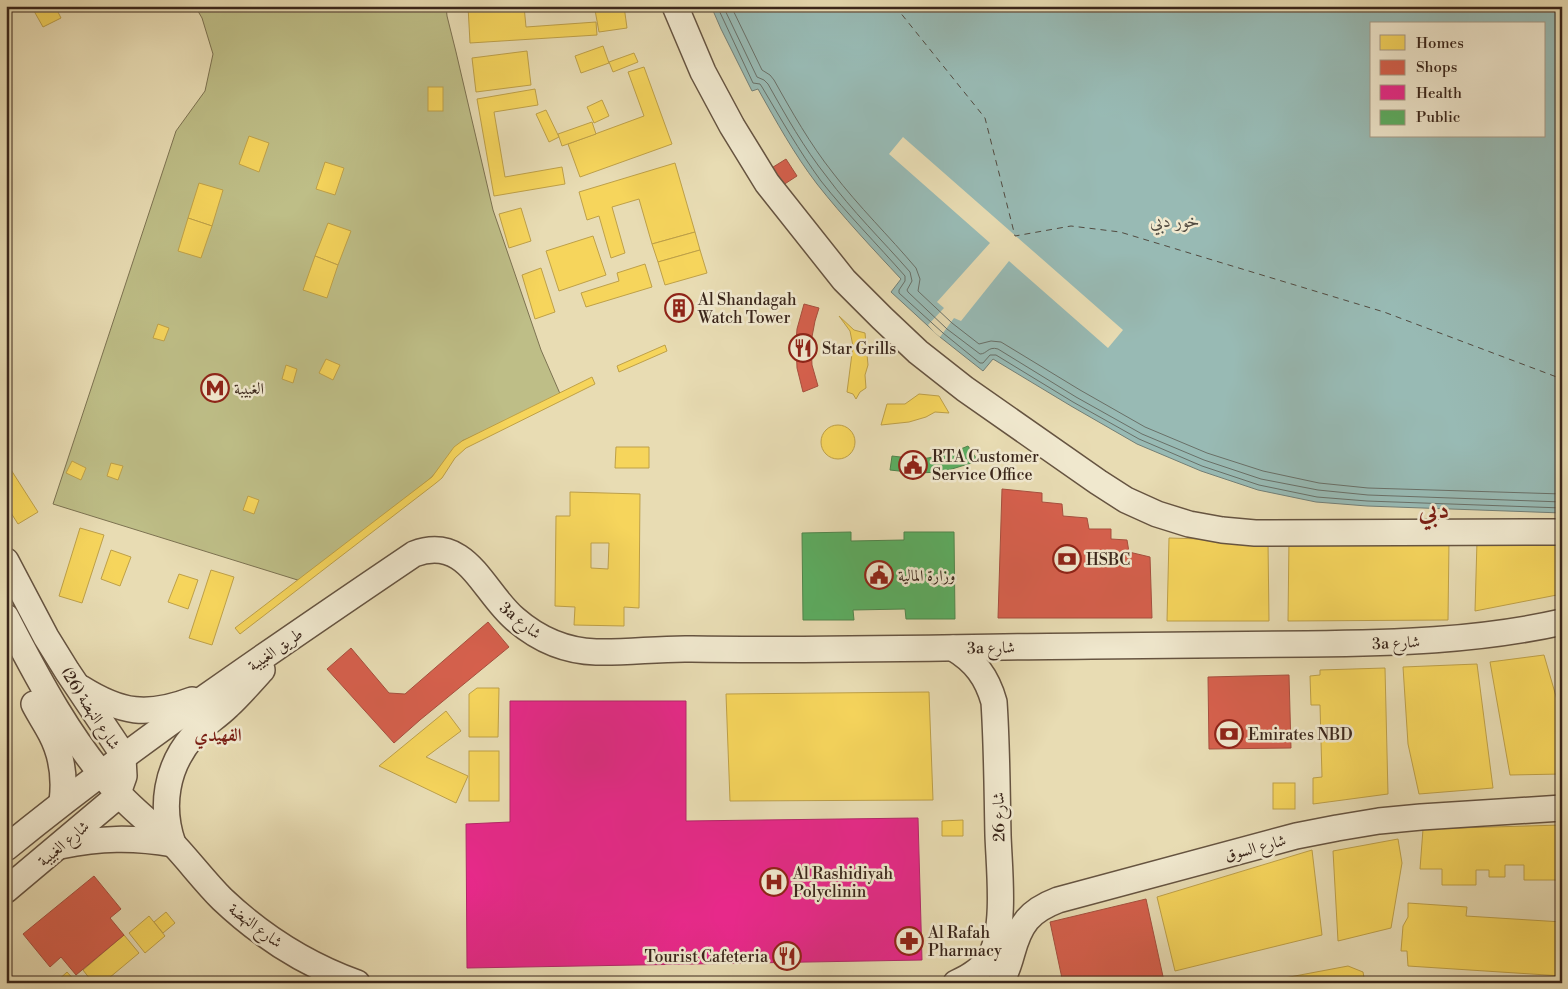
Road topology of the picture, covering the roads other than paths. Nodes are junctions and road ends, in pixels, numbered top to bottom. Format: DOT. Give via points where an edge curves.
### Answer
graph roads {
  1 [pos="675,6"];
  2 [pos="1562,532"];
  3 [pos="457,555"];
  4 [pos="6,560"];
  5 [pos="6,617"];
  6 [pos="1562,622"];
  7 [pos="18,640"];
  8 [pos="282,644"];
  9 [pos="953,648"];
  10 [pos="76,685"];
  11 [pos="215,691"];
  12 [pos="123,758"];
  13 [pos="102,773"];
  14 [pos="118,793"];
  15 [pos="62,802"];
  16 [pos="1562,808"];
  17 [pos="173,844"];
  18 [pos="60,846"];
  19 [pos="6,848"];
  20 [pos="6,890"];
  21 [pos="357,983"];
  22 [pos="956,983"];
  23 [pos="1000,983"];
  1 -- 2 [label="street" via="707,79 767,183 844,280 918,352 957,383 1126,500 1189,524 1222,530"];
  3 -- 8 [label="street, طريق الغبيبة" via="431,549 414,554"];
  3 -- 9 [label="street, 3a شارع" via="513,618 544,640 580,651"];
  4 -- 10 [label="street, شارع النهضة (26)" via="46,637"];
  5 -- 7 [label="street, شارع النهضة (26)"];
  6 -- 9 [label="street, 3a شارع" via="1484,635 1406,642"];
  7 -- 13 [label="street, شارع النهضة (26)" via="48,696"];
  7 -- 15 [label="street" via="30,694 60,759"];
  8 -- 11 [label="street, طريق الغبيبة"];
  8 -- 17 [label="street" via="247,688 194,735 177,760 165,803"];
  9 -- 22 [label="street, شارع 26" via="976,665 990,688 994,702 1000,905 996,943 991,956 983,967"];
  10 -- 11 [label="street" via="104,702 137,710 168,708"];
  10 -- 12 [label="street, شارع النهضة (26)" via="117,744"];
  11 -- 12 [label="street, طريق الغبيبة"];
  12 -- 13 [label="street, طريق الغبيبة"];
  12 -- 14 [label="street, شارع النهضة (26)" via="124,776"];
  13 -- 14 [label="street"];
  13 -- 15 [label="street, شارع الغبيبة"];
  14 -- 17 [label="street"];
  14 -- 18 [label="street, شارع الغبيبة" via="107,807"];
  15 -- 19 [label="street, شارع الغبيبة"];
  16 -- 23 [label="street, شارع السوق" via="1421,817 1337,828 1058,900 1031,915 1021,928"];
  17 -- 18 [label="street" via="126,838"];
  17 -- 21 [label="street, شارع النهضة" via="221,898 259,929 304,959"];
  18 -- 20 [label="street, شارع الغبيبة"];
}
